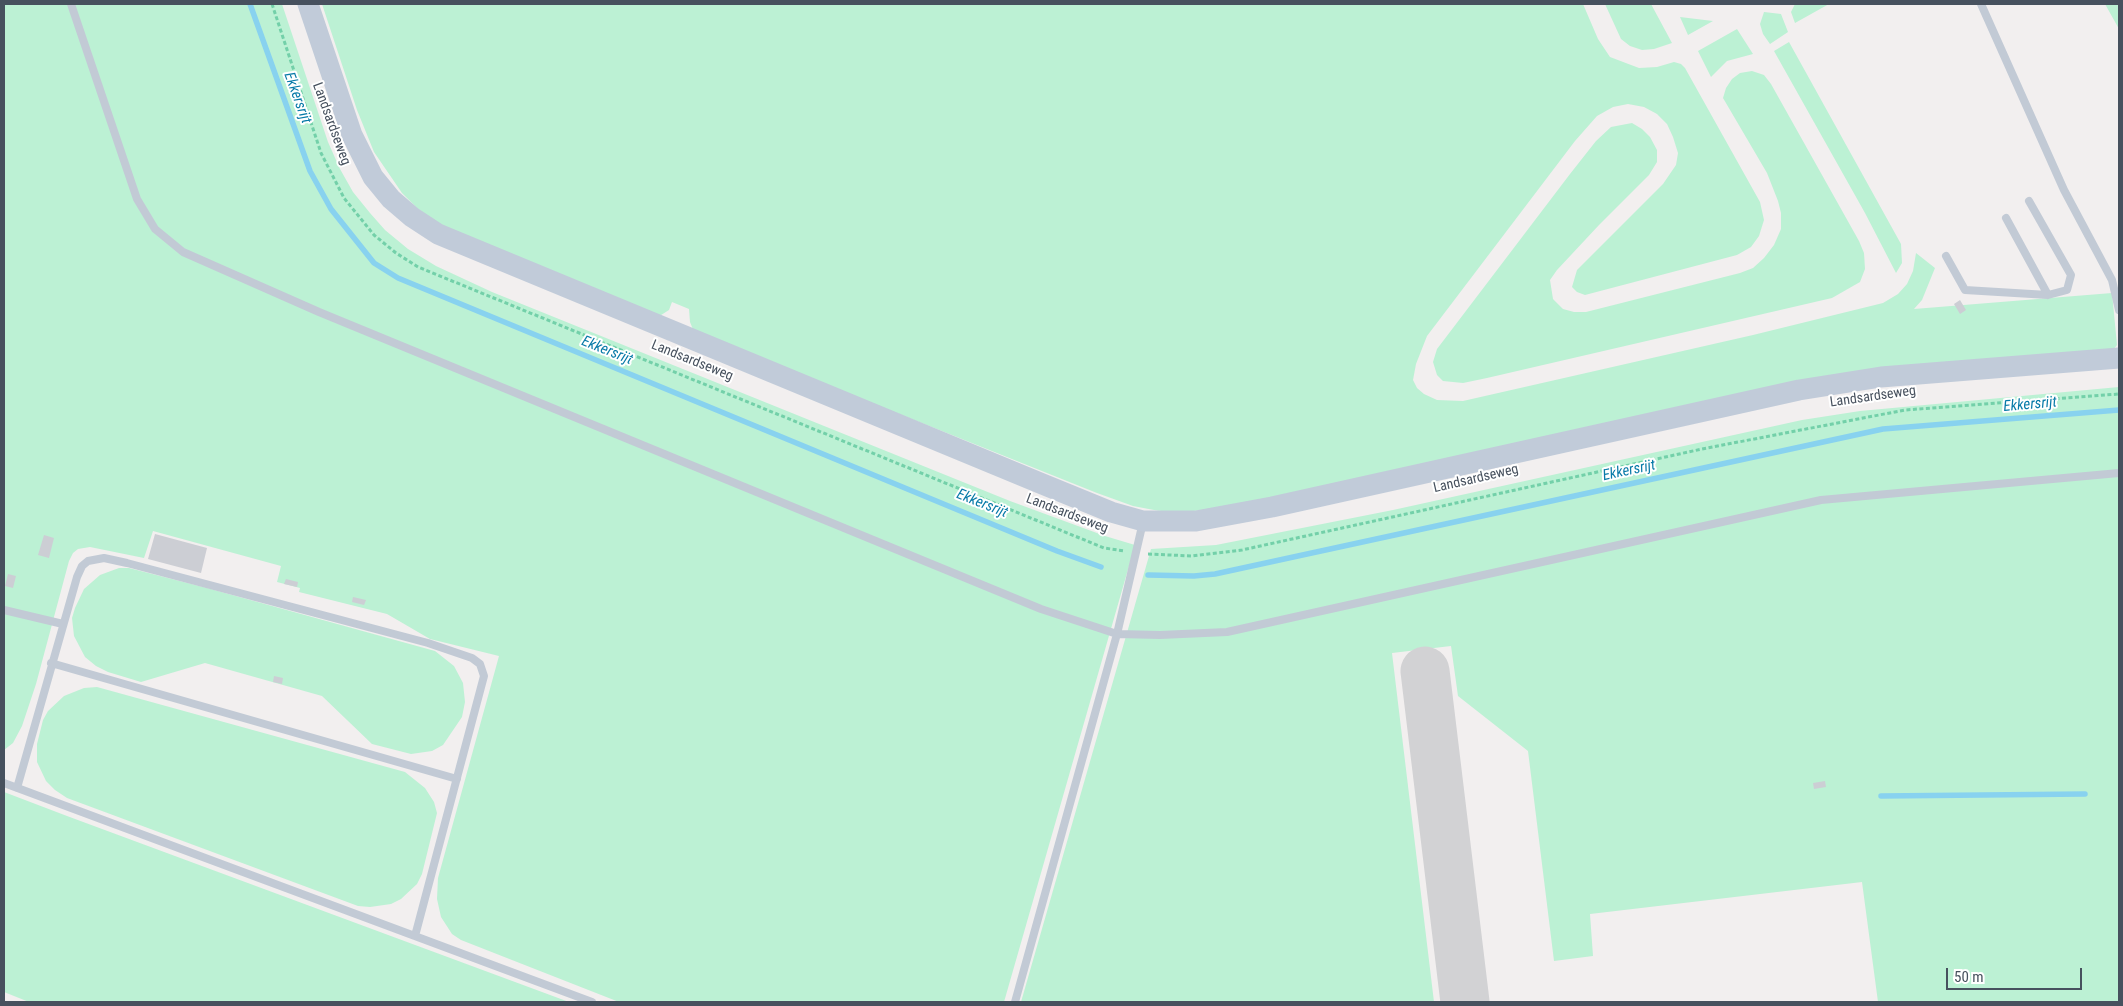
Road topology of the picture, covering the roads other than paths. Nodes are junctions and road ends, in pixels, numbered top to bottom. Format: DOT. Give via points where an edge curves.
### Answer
graph roads {
  1 [pos="71,4"];
  2 [pos="308,4"];
  3 [pos="1981,4"];
  4 [pos="2029,201"];
  5 [pos="2006,218"];
  6 [pos="1946,256"];
  7 [pos="2048,295"];
  8 [pos="2119,310"];
  9 [pos="2119,358"];
  10 [pos="2119,473"];
  11 [pos="1143,520"];
  12 [pos="4,610"];
  13 [pos="63,624"];
  14 [pos="1117,634"];
  15 [pos="52,663"];
  16 [pos="457,779"];
  17 [pos="4,783"];
  18 [pos="17,788"];
  19 [pos="415,936"];
  20 [pos="592,1002"];
  21 [pos="1015,1002"];
  1 -- 14 [label="lane" via="137,199 154,229 183,252 319,312 1041,609"];
  2 -- 11 [label="street, Landsardseweg" via="352,135 373,177 398,205 438,234 1048,487 1111,512"];
  3 -- 8 [label="lane" via="2064,190 2112,280"];
  4 -- 7 [label="lane" via="2071,275 2066,290"];
  5 -- 7 [label="lane"];
  6 -- 7 [label="lane" via="1965,290"];
  9 -- 11 [label="street, Landsardseweg" via="1881,377 1799,390 1272,506 1196,521"];
  10 -- 14 [label="lane" via="1821,500 1227,632"];
  11 -- 14 [label="lane"];
  12 -- 13 [label="lane"];
  13 -- 15 [label="lane"];
  13 -- 16 [label="lane" via="82,566 88,561 104,558 472,658 480,664 484,676"];
  14 -- 21 [label="lane"];
  15 -- 16 [label="lane"];
  15 -- 18 [label="lane"];
  16 -- 19 [label="lane"];
  17 -- 18 [label="lane"];
  18 -- 19 [label="lane"];
  19 -- 20 [label="lane"];
}
